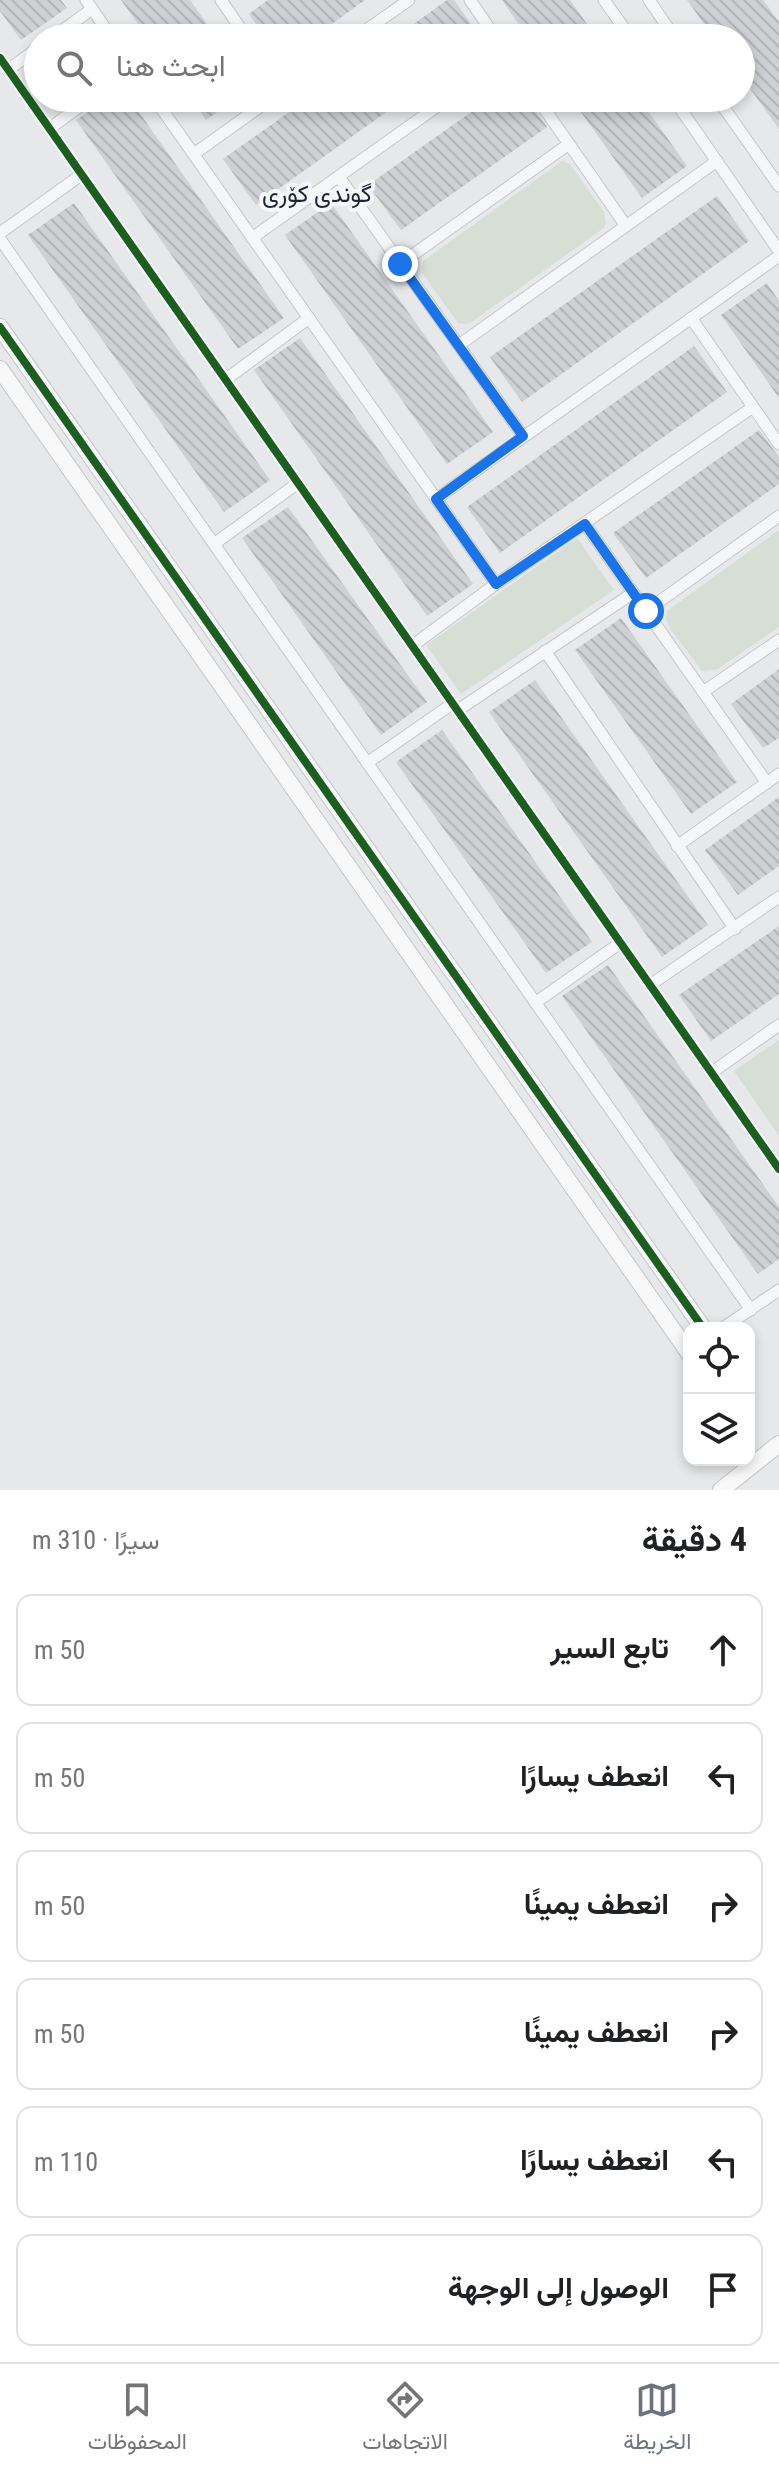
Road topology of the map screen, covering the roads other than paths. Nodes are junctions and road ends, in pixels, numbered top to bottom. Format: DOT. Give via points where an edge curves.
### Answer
graph roads {
  1 [pos="222,0"];
  2 [pos="409,0"];
  3 [pos="470,0"];
  4 [pos="604,0"];
  5 [pos="649,0"];
  6 [pos="89,4"];
  7 [pos="67,24"];
  8 [pos="103,24"];
  9 [pos="238,24"];
  10 [pos="375,24"];
  11 [pos="486,24"];
  12 [pos="621,24"];
  13 [pos="665,24"];
  14 [pos="0,58"];
  15 [pos="24,58"];
  16 [pos="8,70"];
  17 [pos="24,93"];
  18 [pos="37,112"];
  19 [pos="72,112"];
  20 [pos="164,112"];
  21 [pos="252,112"];
  22 [pos="430,112"];
  23 [pos="547,112"];
  24 [pos="683,112"];
  25 [pos="727,112"];
  26 [pos="49,129"];
  27 [pos="569,144"];
  28 [pos="194,154"];
  29 [pos="717,161"];
  30 [pos="81,175"];
  31 [pos="339,177"];
  32 [pos="779,186"];
  33 [pos="626,226"];
  34 [pos="0,233"];
  35 [pos="252,238"];
  36 [pos="0,239"];
  37 [pos="779,254"];
  38 [pos="400,264"];
  39 [pos="309,318"];
  40 [pos="691,318"];
  41 [pos="0,327"];
  42 [pos="459,345"];
  43 [pos="0,369"];
  44 [pos="225,380"];
  45 [pos="753,407"];
  46 [pos="523,436"];
  47 [pos="779,444"];
  48 [pos="101,473"];
  49 [pos="298,483"];
  50 [pos="82,485"];
  51 [pos="436,499"];
  52 [pos="779,516"];
  53 [pos="585,524"];
  54 [pos="214,544"];
  55 [pos="496,584"];
  56 [pos="633,593"];
  57 [pos="646,611"];
  58 [pos="779,640"];
  59 [pos="412,646"];
  60 [pos="545,651"];
  61 [pos="703,692"];
  62 [pos="455,707"];
  63 [pos="367,763"];
  64 [pos="779,774"];
  65 [pos="767,783"];
  66 [pos="677,846"];
  67 [pos="779,897"];
  68 [pos="735,929"];
  69 [pos="620,943"];
  70 [pos="650,985"];
  71 [pos="535,1003"];
  72 [pos="779,1025"];
  73 [pos="711,1073"];
  74 [pos="779,1169"];
  75 [pos="779,1290"];
  76 [pos="751,1310"];
  77 [pos="699,1322"];
  78 [pos="732,1322"];
  79 [pos="683,1344"];
  80 [pos="779,1444"];
  81 [pos="721,1490"];
  1 -- 9 [label="street"];
  2 -- 10 [label="street"];
  3 -- 11 [label="street"];
  4 -- 12 [label="street"];
  5 -- 13 [label="street"];
  6 -- 7 [label="street"];
  6 -- 8 [label="street"];
  14 -- 16 [label="street"];
  15 -- 16 [label="street"];
  16 -- 17 [label="street"];
  18 -- 26 [label="street"];
  19 -- 26 [label="street"];
  20 -- 28 [label="street"];
  21 -- 28 [label="street"];
  22 -- 31 [label="street"];
  23 -- 27 [label="street"];
  24 -- 29 [label="street"];
  25 -- 32 [label="street"];
  26 -- 30 [label="street"];
  27 -- 33 [label="street"];
  27 -- 38 [label="street"];
  28 -- 35 [label="street"];
  29 -- 33 [label="street"];
  29 -- 37 [label="street"];
  30 -- 34 [label="street"];
  30 -- 44 [label="street"];
  31 -- 35 [label="street"];
  31 -- 38 [label="street"];
  33 -- 42 [label="street"];
  35 -- 39 [label="street"];
  36 -- 54 [label="street"];
  37 -- 40 [label="street"];
  38 -- 42 [label="street"];
  39 -- 44 [label="street"];
  39 -- 51 [label="street"];
  40 -- 45 [label="street"];
  40 -- 46 [label="street"];
  41 -- 48 [label="street"];
  42 -- 46 [label="street"];
  43 -- 50 [label="street"];
  44 -- 49 [label="street"];
  45 -- 47 [label="street"];
  45 -- 53 [label="street"];
  46 -- 51 [label="street"];
  48 -- 50 [label="street"];
  48 -- 77 [label="street"];
  49 -- 54 [label="street"];
  49 -- 59 [label="street"];
  50 -- 79 [label="street"];
  51 -- 55 [label="street"];
  52 -- 57 [label="street"];
  53 -- 55 [label="street"];
  53 -- 56 [label="street"];
  54 -- 63 [label="street"];
  55 -- 59 [label="street"];
  56 -- 57 [label="street"];
  56 -- 60 [label="street"];
  57 -- 61 [label="street"];
  58 -- 61 [label="street"];
  59 -- 62 [label="street"];
  60 -- 62 [label="street"];
  60 -- 66 [label="street"];
  61 -- 65 [label="street"];
  62 -- 63 [label="street"];
  62 -- 69 [label="street"];
  63 -- 71 [label="street"];
  64 -- 65 [label="street"];
  65 -- 66 [label="street"];
  66 -- 68 [label="street"];
  67 -- 68 [label="street"];
  68 -- 70 [label="street"];
  69 -- 70 [label="street"];
  69 -- 71 [label="street"];
  70 -- 73 [label="street"];
  71 -- 76 [label="street"];
  72 -- 73 [label="street"];
  73 -- 74 [label="street"];
  75 -- 76 [label="street"];
  76 -- 78 [label="street"];
  80 -- 81 [label="street"];
}
